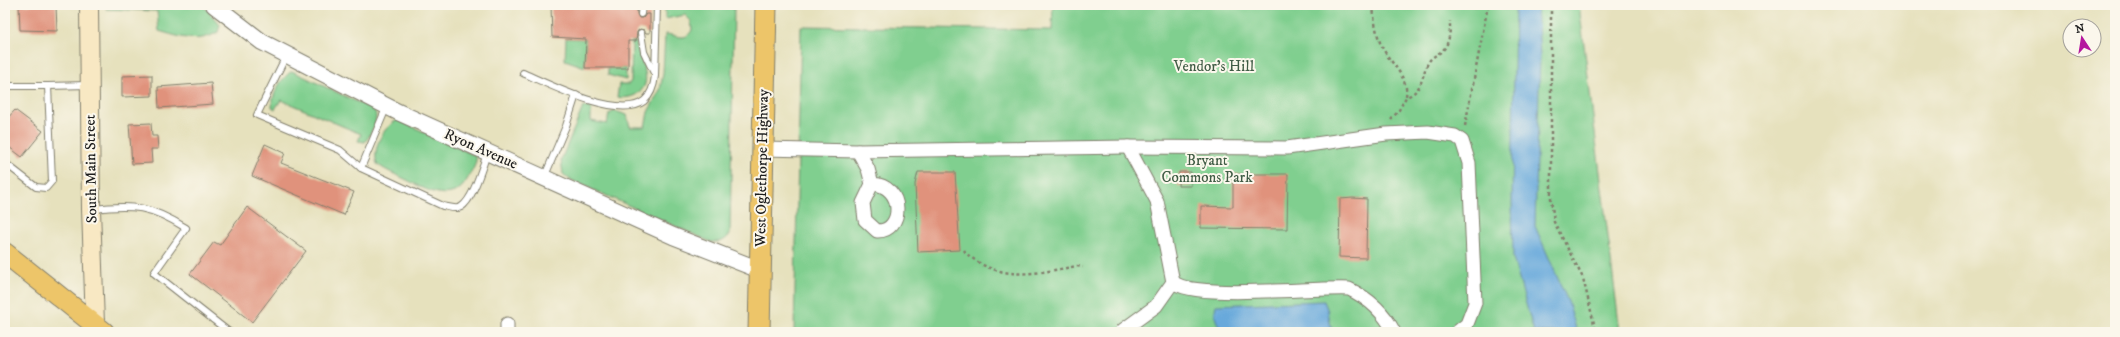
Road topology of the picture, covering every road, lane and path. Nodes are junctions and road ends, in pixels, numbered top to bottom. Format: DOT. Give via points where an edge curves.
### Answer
graph roads {
  1 [pos="88,5"];
  2 [pos="214,5"];
  3 [pos="642,5"];
  4 [pos="657,5"];
  5 [pos="766,5"];
  6 [pos="1373,5"];
  7 [pos="1488,5"];
  8 [pos="1551,5"];
  9 [pos="641,14"];
  10 [pos="1450,21"];
  11 [pos="641,33"];
  12 [pos="286,56"];
  13 [pos="523,73"];
  14 [pos="655,76"];
  15 [pos="90,85"];
  16 [pos="5,86"];
  17 [pos="48,86"];
  18 [pos="576,95"];
  19 [pos="1406,97"];
  20 [pos="386,106"];
  21 [pos="1386,134"];
  22 [pos="1462,142"];
  23 [pos="1128,147"];
  24 [pos="762,150"];
  25 [pos="858,151"];
  26 [pos="488,152"];
  27 [pos="5,163"];
  28 [pos="361,168"];
  29 [pos="544,178"];
  30 [pos="872,184"];
  31 [pos="91,209"];
  32 [pos="964,250"];
  33 [pos="5,253"];
  34 [pos="1082,267"];
  35 [pos="760,270"];
  36 [pos="1173,282"];
  37 [pos="98,329"];
  38 [pos="1121,331"];
  39 [pos="229,332"];
  40 [pos="759,332"];
  41 [pos="1394,332"];
  42 [pos="1457,332"];
  43 [pos="1596,332"];
  1 -- 15 [label="main road, South Main Street"];
  2 -- 12 [label="street, Ryon Avenue" via="262,42"];
  3 -- 9 [label="lane"];
  4 -- 14 [label="lane"];
  5 -- 24 [label="highway, West Oglethorpe Highway"];
  6 -- 19 [label="path" via="1376,31 1382,47 1404,80"];
  7 -- 22 [label="path"];
  8 -- 43 [label="path" via="1554,222 1583,278"];
  10 -- 19 [label="path" via="1447,44 1429,61 1419,88"];
  11 -- 14 [label="lane" via="644,52"];
  12 -- 20 [label="street, Ryon Avenue"];
  12 -- 28 [label="lane" via="257,115 340,150"];
  13 -- 18 [label="lane"];
  14 -- 18 [label="lane" via="650,94 634,106 608,104"];
  15 -- 17 [label="lane"];
  15 -- 31 [label="main road, South Main Street"];
  16 -- 17 [label="lane"];
  17 -- 27 [label="lane" via="52,182 46,188 36,187"];
  18 -- 29 [label="lane"];
  19 -- 21 [label="path" via="1399,110 1386,124"];
  20 -- 26 [label="street, Ryon Avenue"];
  20 -- 28 [label="lane"];
  21 -- 22 [label="street" via="1428,132 1455,136"];
  21 -- 23 [label="street" via="1287,148"];
  22 -- 42 [label="street" via="1469,163 1475,303 1467,324"];
  23 -- 25 [label="street"];
  23 -- 36 [label="street" via="1157,201"];
  24 -- 25 [label="street"];
  24 -- 35 [label="highway, West Oglethorpe Highway"];
  25 -- 30 [label="street" via="868,169"];
  26 -- 28 [label="lane" via="467,202 460,208 443,206"];
  26 -- 29 [label="street, Ryon Avenue"];
  29 -- 35 [label="street, Ryon Avenue" via="673,236"];
  31 -- 37 [label="main road, South Main Street"];
  31 -- 39 [label="lane" via="122,205 148,209 167,216 186,228 154,273"];
  32 -- 34 [label="path" via="984,265 1007,272 1035,273"];
  33 -- 37 [label="main road"];
  35 -- 40 [label="highway, West Oglethorpe Highway"];
  36 -- 38 [label="street" via="1156,306"];
  36 -- 41 [label="street" via="1182,288 1213,292 1349,288 1365,296 1390,323"];
}
